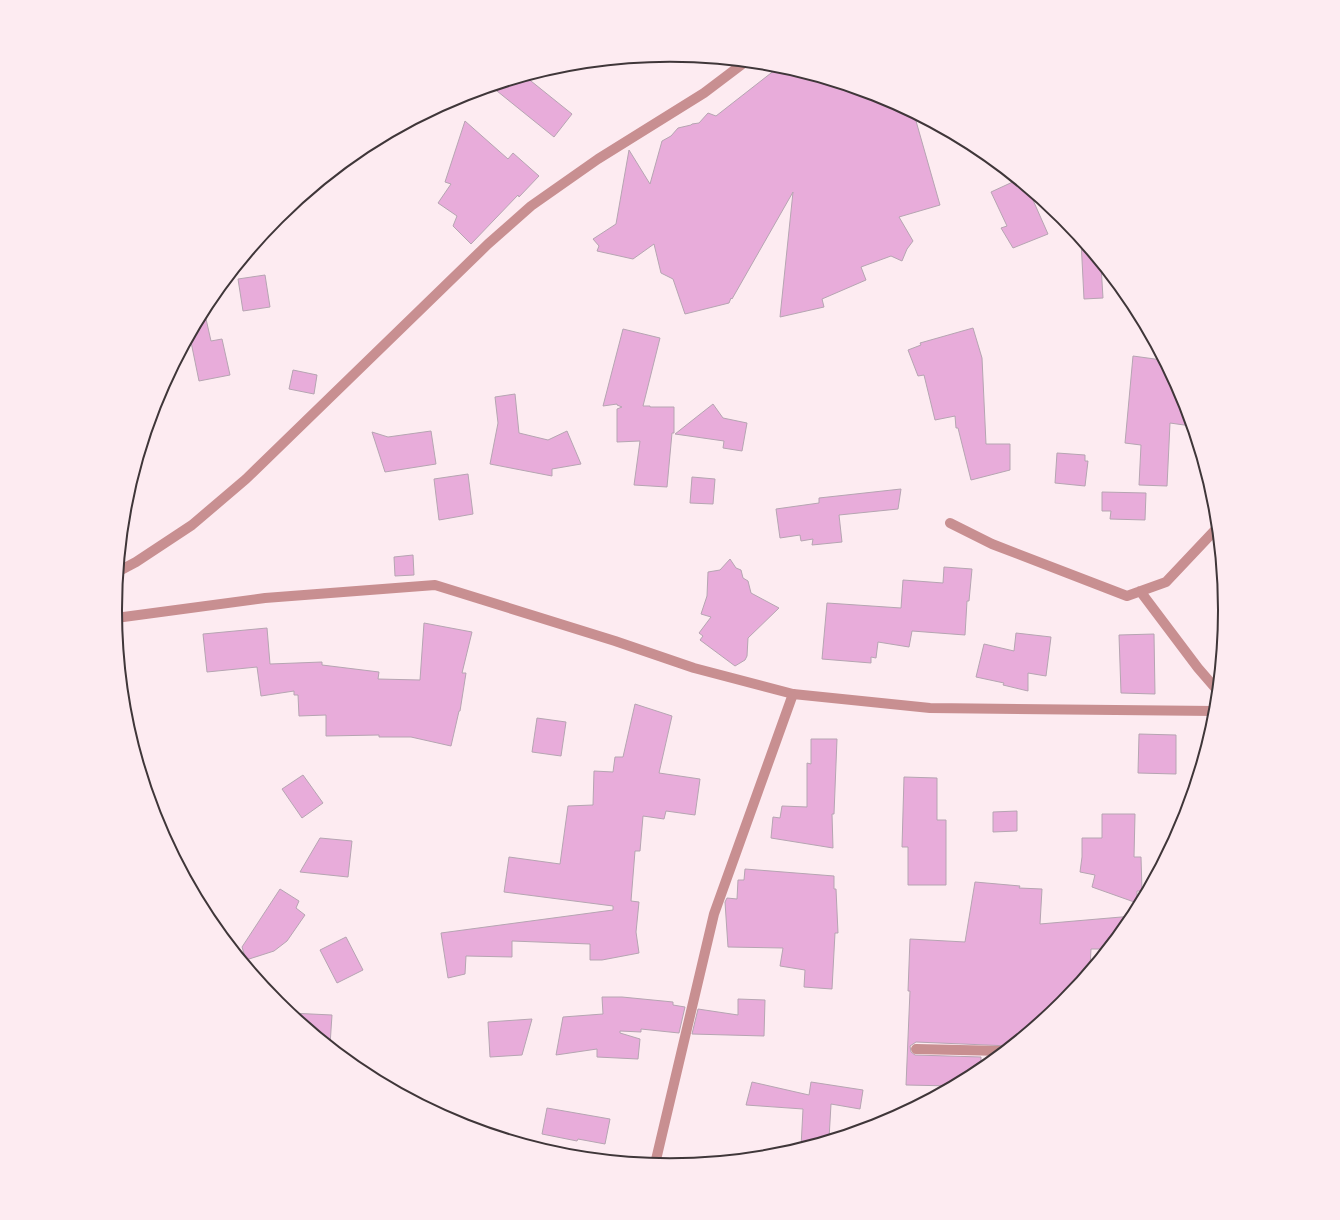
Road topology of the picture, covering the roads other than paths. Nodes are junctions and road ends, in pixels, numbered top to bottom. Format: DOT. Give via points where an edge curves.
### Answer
graph roads {
  1 [pos="739,67"];
  2 [pos="950,523"];
  3 [pos="1212,533"];
  4 [pos="124,569"];
  5 [pos="1140,591"];
  6 [pos="122,617"];
  7 [pos="1213,685"];
  8 [pos="793,694"];
  9 [pos="1208,711"];
  10 [pos="916,1049"];
  11 [pos="996,1051"];
  12 [pos="657,1158"];
  1 -- 4 [label="street" via="704,93 598,158 532,206 488,244 246,479 192,525"];
  2 -- 5 [label="street" via="992,544 1127,596"];
  3 -- 5 [label="street" via="1166,582"];
  5 -- 7 [label="street"];
  6 -- 8 [label="street" via="265,598 435,585 694,668"];
  8 -- 9 [label="street" via="930,708"];
  8 -- 12 [label="street" via="714,914"];
  10 -- 11 [label="street"];
}
